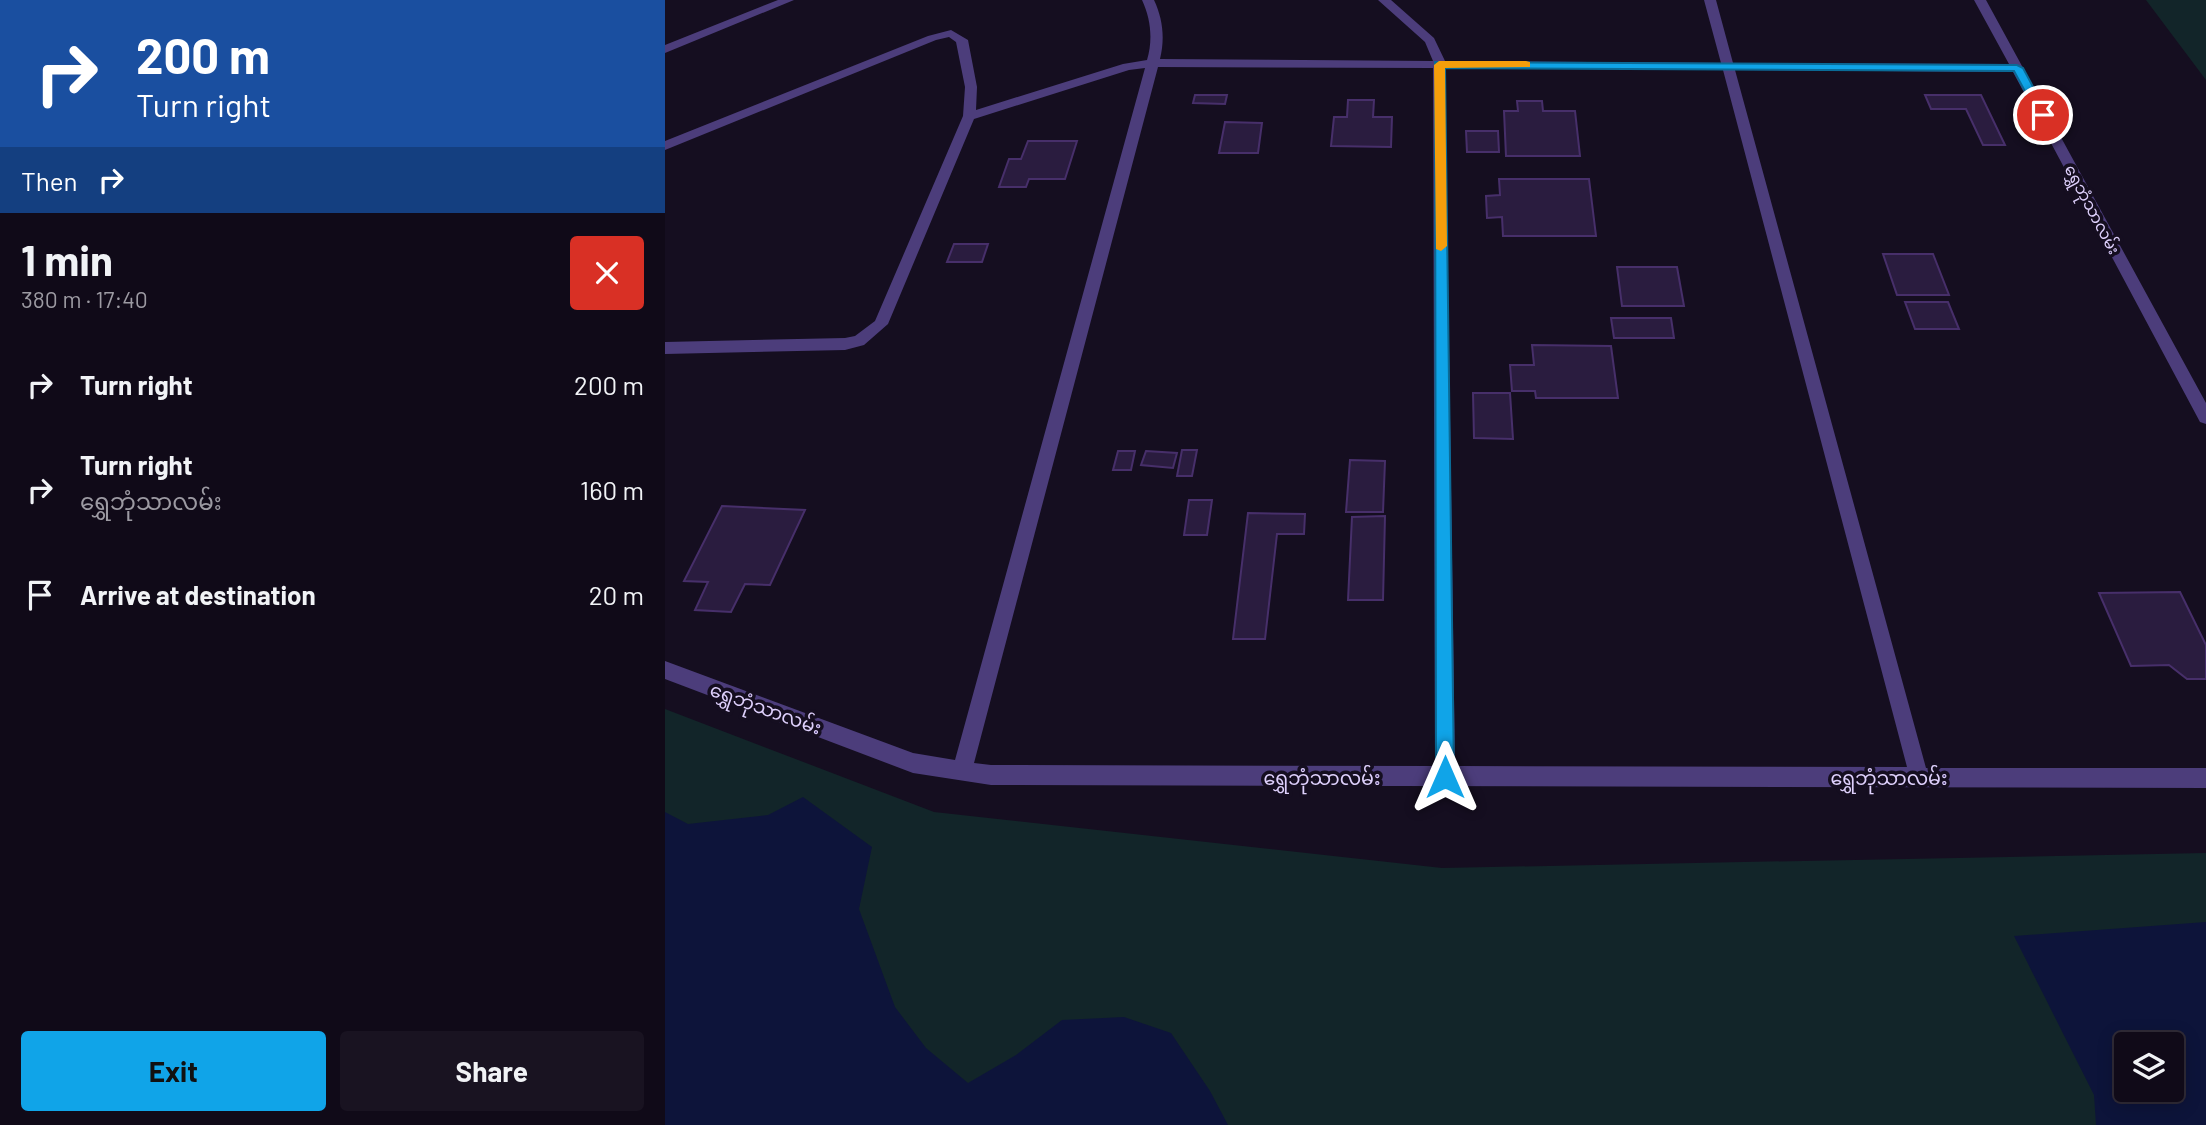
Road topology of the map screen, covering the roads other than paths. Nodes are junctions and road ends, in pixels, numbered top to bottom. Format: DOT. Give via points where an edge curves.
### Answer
graph roads {
  1 [pos="787,0"];
  2 [pos="1148,0"];
  3 [pos="1384,0"];
  4 [pos="1710,0"];
  5 [pos="1980,0"];
  6 [pos="666,51"];
  7 [pos="1153,63"];
  8 [pos="1439,65"];
  9 [pos="1727,65"];
  10 [pos="2017,68"];
  11 [pos="969,116"];
  12 [pos="665,146"];
  13 [pos="665,348"];
  14 [pos="2206,418"];
  15 [pos="665,670"];
  16 [pos="962,771"];
  17 [pos="1445,777"];
  18 [pos="1919,777"];
  19 [pos="2206,778"];
  1 -- 6 [label="street"];
  2 -- 7 [label="street" via="1156,15"];
  3 -- 8 [label="street" via="1430,40"];
  4 -- 9 [label="street"];
  5 -- 10 [label="street, ရွှေဘုံသာလမ်း"];
  7 -- 8 [label="street"];
  7 -- 11 [label="street"];
  7 -- 16 [label="street"];
  8 -- 9 [label="street"];
  8 -- 17 [label="street"];
  9 -- 10 [label="street"];
  9 -- 18 [label="street"];
  10 -- 14 [label="street, ရွှေဘုံသာလမ်း"];
  11 -- 12 [label="street" via="971,86 963,40 951,33"];
  11 -- 13 [label="street" via="887,312 870,334 845,344"];
  15 -- 16 [label="street, ရွှေဘုံသာလမ်း" via="913,763"];
  16 -- 17 [label="street, ရွှေဘုံသာလမ်း" via="1031,776"];
  17 -- 18 [label="street, ရွှေဘုံသာလမ်း"];
  18 -- 19 [label="street, ရွှေဘုံသာလမ်း"];
}
